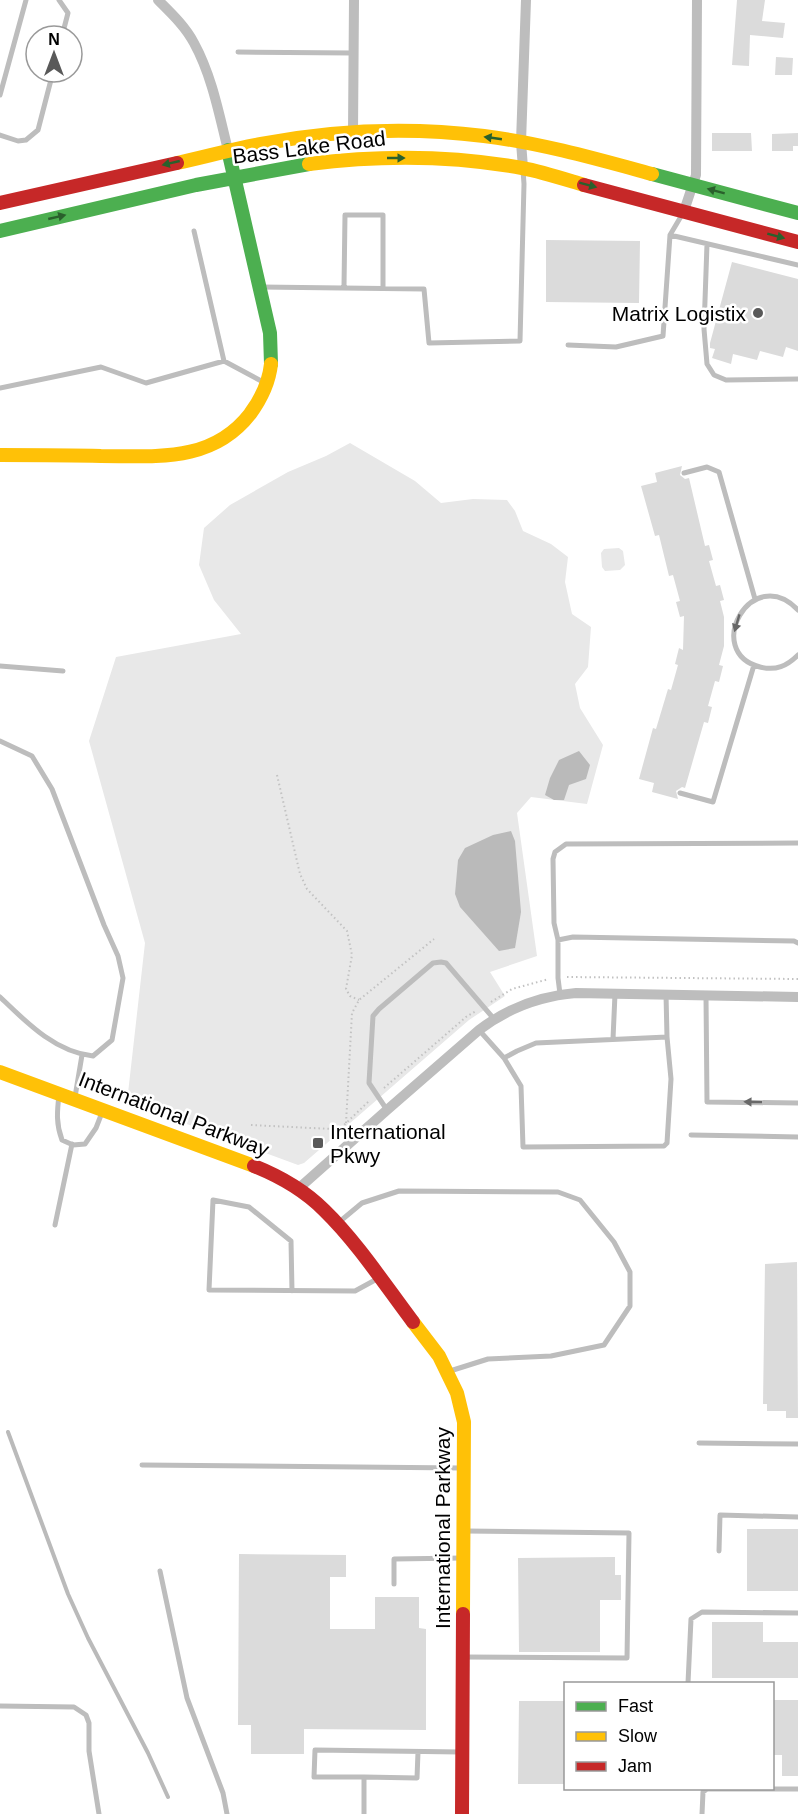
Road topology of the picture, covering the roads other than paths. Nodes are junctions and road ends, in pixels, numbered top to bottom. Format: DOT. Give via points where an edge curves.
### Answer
graph roads {
  1 [pos="26,0"];
  2 [pos="59,0"];
  3 [pos="158,0"];
  4 [pos="354,0"];
  5 [pos="526,0"];
  6 [pos="697,0"];
  7 [pos="65,24"];
  8 [pos="238,52"];
  9 [pos="353,53"];
  10 [pos="50,84"];
  11 [pos="0,95"];
  12 [pos="353,132"];
  13 [pos="0,135"];
  14 [pos="521,142"];
  15 [pos="228,150"];
  16 [pos="523,168"];
  17 [pos="234,177"];
  18 [pos="693,185"];
  19 [pos="0,203"];
  20 [pos="684,212"];
  21 [pos="798,213"];
  22 [pos="0,231"];
  23 [pos="194,231"];
  24 [pos="670,235"];
  25 [pos="798,242"];
  26 [pos="707,244"];
  27 [pos="798,265"];
  28 [pos="260,287"];
  29 [pos="344,287"];
  30 [pos="382,288"];
  31 [pos="568,345"];
  32 [pos="224,361"];
  33 [pos="798,379"];
  34 [pos="267,383"];
  35 [pos="0,388"];
  36 [pos="0,455"];
  37 [pos="684,474"];
  38 [pos="755,599"];
  39 [pos="798,610"];
  40 [pos="798,655"];
  41 [pos="754,665"];
  42 [pos="0,666"];
  43 [pos="63,671"];
  44 [pos="0,741"];
  45 [pos="680,793"];
  46 [pos="798,843"];
  47 [pos="558,940"];
  48 [pos="798,943"];
  49 [pos="615,993"];
  50 [pos="560,994"];
  51 [pos="666,994"];
  52 [pos="706,996"];
  53 [pos="798,997"];
  54 [pos="0,998"];
  55 [pos="494,1019"];
  56 [pos="479,1030"];
  57 [pos="667,1037"];
  58 [pos="613,1039"];
  59 [pos="82,1055"];
  60 [pos="504,1058"];
  61 [pos="0,1072"];
  62 [pos="59,1094"];
  63 [pos="75,1099"];
  64 [pos="798,1103"];
  65 [pos="104,1109"];
  66 [pos="387,1110"];
  67 [pos="691,1135"];
  68 [pos="798,1137"];
  69 [pos="72,1144"];
  70 [pos="298,1189"];
  71 [pos="337,1224"];
  72 [pos="55,1226"];
  73 [pos="379,1278"];
  74 [pos="292,1291"];
  75 [pos="448,1372"];
  76 [pos="699,1443"];
  77 [pos="798,1444"];
  78 [pos="142,1466"];
  79 [pos="464,1468"];
  80 [pos="798,1517"];
  81 [pos="464,1531"];
  82 [pos="719,1551"];
  83 [pos="464,1558"];
  84 [pos="160,1571"];
  85 [pos="393,1584"];
  86 [pos="798,1613"];
  87 [pos="462,1657"];
  88 [pos="688,1682"];
  89 [pos="0,1706"];
  90 [pos="418,1752"];
  91 [pos="461,1752"];
  92 [pos="364,1777"];
  93 [pos="774,1789"];
  94 [pos="798,1789"];
  95 [pos="706,1790"];
  96 [pos="99,1814"];
  97 [pos="227,1814"];
  98 [pos="364,1814"];
  99 [pos="462,1814"];
  100 [pos="702,1814"];
  1 -- 11 [label="lane"];
  2 -- 7 [label="lane" via="68,13"];
  3 -- 15 [label="street" via="194,41 206,68"];
  4 -- 9 [label="street"];
  5 -- 14 [label="street"];
  6 -- 18 [label="street"];
  8 -- 9 [label="lane"];
  9 -- 12 [label="street"];
  10 -- 13 [label="lane" via="38,130 26,140"];
  14 -- 12 [label="main road, Bass Lake Road, one-way" via="408,130"];
  12 -- 15 [label="main road, Bass Lake Road" via="297,137"];
  14 -- 16 [label="street"];
  14 -- 18 [label="main road, Bass Lake Road"];
  15 -- 17 [label="main road"];
  15 -- 19 [label="main road, Bass Lake Road, one-way"];
  17 -- 16 [label="main road, Bass Lake Road, one-way" via="313,163 388,158"];
  16 -- 20 [label="main road, Bass Lake Road, one-way"];
  16 -- 30 [label="lane" via="520,341 429,343 424,289"];
  22 -- 17 [label="main road, Bass Lake Road, one-way"];
  17 -- 28 [label="main road"];
  18 -- 20 [label="street"];
  21 -- 18 [label="main road, Bass Lake Road, one-way"];
  20 -- 24 [label="lane"];
  20 -- 25 [label="main road, Bass Lake Road, one-way"];
  23 -- 32 [label="lane"];
  24 -- 26 [label="lane"];
  24 -- 31 [label="lane" via="663,336 616,347"];
  26 -- 27 [label="lane"];
  26 -- 33 [label="lane" via="704,329 707,364 714,375 726,380"];
  28 -- 29 [label="lane"];
  28 -- 34 [label="main road" via="272,351"];
  29 -- 30 [label="lane"];
  29 -- 30 [label="lane" via="345,215 383,215"];
  32 -- 34 [label="lane"];
  32 -- 35 [label="lane" via="146,383 100,367"];
  34 -- 36 [label="main road" via="248,416 231,433 212,446 190,453"];
  37 -- 38 [label="lane" via="707,467 719,472"];
  38 -- 39 [label="lane" via="776,597"];
  38 -- 41 [label="lane, one-way" via="743,608 734,629 739,652"];
  40 -- 41 [label="lane" via="781,667"];
  41 -- 45 [label="lane" via="713,802"];
  42 -- 43 [label="lane"];
  44 -- 59 [label="lane" via="32,756 52,789 118,956 123,978 112,1040 93,1056"];
  46 -- 47 [label="lane" via="566,844 555,852 553,859"];
  47 -- 48 [label="lane" via="585,937"];
  47 -- 50 [label="lane"];
  49 -- 50 [label="street"];
  49 -- 51 [label="street"];
  49 -- 58 [label="lane"];
  50 -- 55 [label="street" via="518,1006"];
  51 -- 52 [label="street"];
  51 -- 57 [label="lane"];
  52 -- 53 [label="street"];
  64 -- 52 [label="lane, one-way" via="707,1102"];
  54 -- 59 [label="lane" via="34,1030"];
  55 -- 56 [label="street"];
  55 -- 66 [label="lane" via="446,963 433,963 415,978 373,1016 369,1083"];
  56 -- 60 [label="lane"];
  56 -- 66 [label="street"];
  57 -- 58 [label="lane"];
  57 -- 60 [label="lane" via="671,1079 668,1143 664,1146 523,1147 521,1086"];
  58 -- 60 [label="lane" via="536,1043"];
  59 -- 63 [label="lane"];
  61 -- 62 [label="main road, International Parkway"];
  62 -- 63 [label="main road, International Parkway"];
  62 -- 69 [label="lane" via="58,1128 62,1140"];
  63 -- 65 [label="main road, International Parkway"];
  65 -- 69 [label="lane" via="85,1144"];
  65 -- 70 [label="main road, International Parkway" via="248,1163"];
  66 -- 70 [label="street"];
  67 -- 68 [label="lane"];
  69 -- 72 [label="lane"];
  70 -- 71 [label="main road, International Parkway"];
  71 -- 73 [label="main road, International Parkway"];
  71 -- 75 [label="lane" via="362,1203 399,1191 558,1192 580,1200 614,1242 630,1272 630,1306 604,1345 551,1356 488,1359"];
  73 -- 74 [label="lane" via="355,1291"];
  73 -- 75 [label="main road, International Parkway"];
  74 -- 74 [label="lane" via="209,1290 213,1200 249,1208 291,1241"];
  75 -- 79 [label="main road, International Parkway" via="464,1422"];
  76 -- 77 [label="lane"];
  78 -- 79 [label="lane"];
  79 -- 81 [label="main road, International Parkway"];
  80 -- 82 [label="lane" via="720,1515"];
  81 -- 83 [label="main road, International Parkway"];
  81 -- 87 [label="lane" via="629,1533 627,1658"];
  83 -- 85 [label="lane" via="394,1559"];
  83 -- 87 [label="main road, International Parkway"];
  84 -- 97 [label="lane" via="187,1698 223,1793"];
  86 -- 88 [label="lane" via="702,1612 691,1619"];
  87 -- 91 [label="main road, International Parkway"];
  89 -- 96 [label="lane" via="74,1707 86,1715"];
  90 -- 91 [label="lane"];
  90 -- 92 [label="lane" via="417,1778"];
  90 -- 92 [label="lane" via="315,1750 314,1777"];
  91 -- 99 [label="main road, International Parkway"];
  92 -- 98 [label="lane"];
  93 -- 94 [label="lane"];
  95 -- 100 [label="lane"];
}
